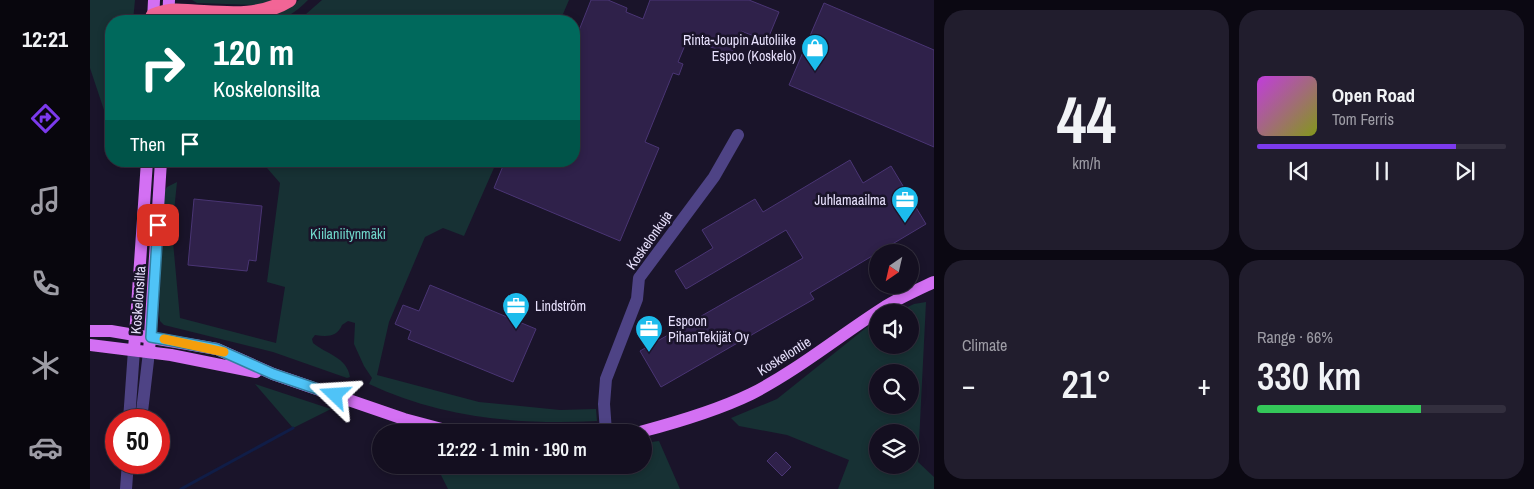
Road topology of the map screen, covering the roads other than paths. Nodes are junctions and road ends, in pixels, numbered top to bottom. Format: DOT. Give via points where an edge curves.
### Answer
graph roads {
  1 [pos="154,0"];
  2 [pos="289,0"];
  3 [pos="162,14"];
  4 [pos="738,135"];
  5 [pos="147,167"];
  6 [pos="161,167"];
  7 [pos="934,282"];
  8 [pos="90,331"];
  9 [pos="136,335"];
  10 [pos="151,337"];
  11 [pos="90,345"];
  12 [pos="134,350"];
  13 [pos="149,352"];
  14 [pos="273,374"];
  15 [pos="130,409"];
  16 [pos="142,409"];
  17 [pos="420,424"];
  18 [pos="605,424"];
  19 [pos="652,429"];
  20 [pos="127,474"];
  21 [pos="126,489"];
  1 -- 3 [label="main road"];
  2 -- 3 [label="highway" via="267,11 243,14"];
  4 -- 18 [label="street, Koskelonkuja" via="714,178 639,278 637,300 606,379"];
  5 -- 9 [label="main road, Koskelonsilta"];
  6 -- 10 [label="main road, Koskelonsilta"];
  7 -- 19 [label="main road, Koskelontie" via="885,307 752,394 720,408"];
  8 -- 9 [label="main road"];
  9 -- 10 [label="main road"];
  9 -- 12 [label="main road, Koskelonsilta"];
  10 -- 13 [label="main road, Koskelonsilta"];
  10 -- 14 [label="main road" via="217,349"];
  11 -- 12 [label="main road"];
  12 -- 13 [label="main road"];
  12 -- 15 [label="street"];
  13 -- 14 [label="main road"];
  13 -- 16 [label="street"];
  14 -- 17 [label="main road"];
  20 -- 21 [label="street"];
}
